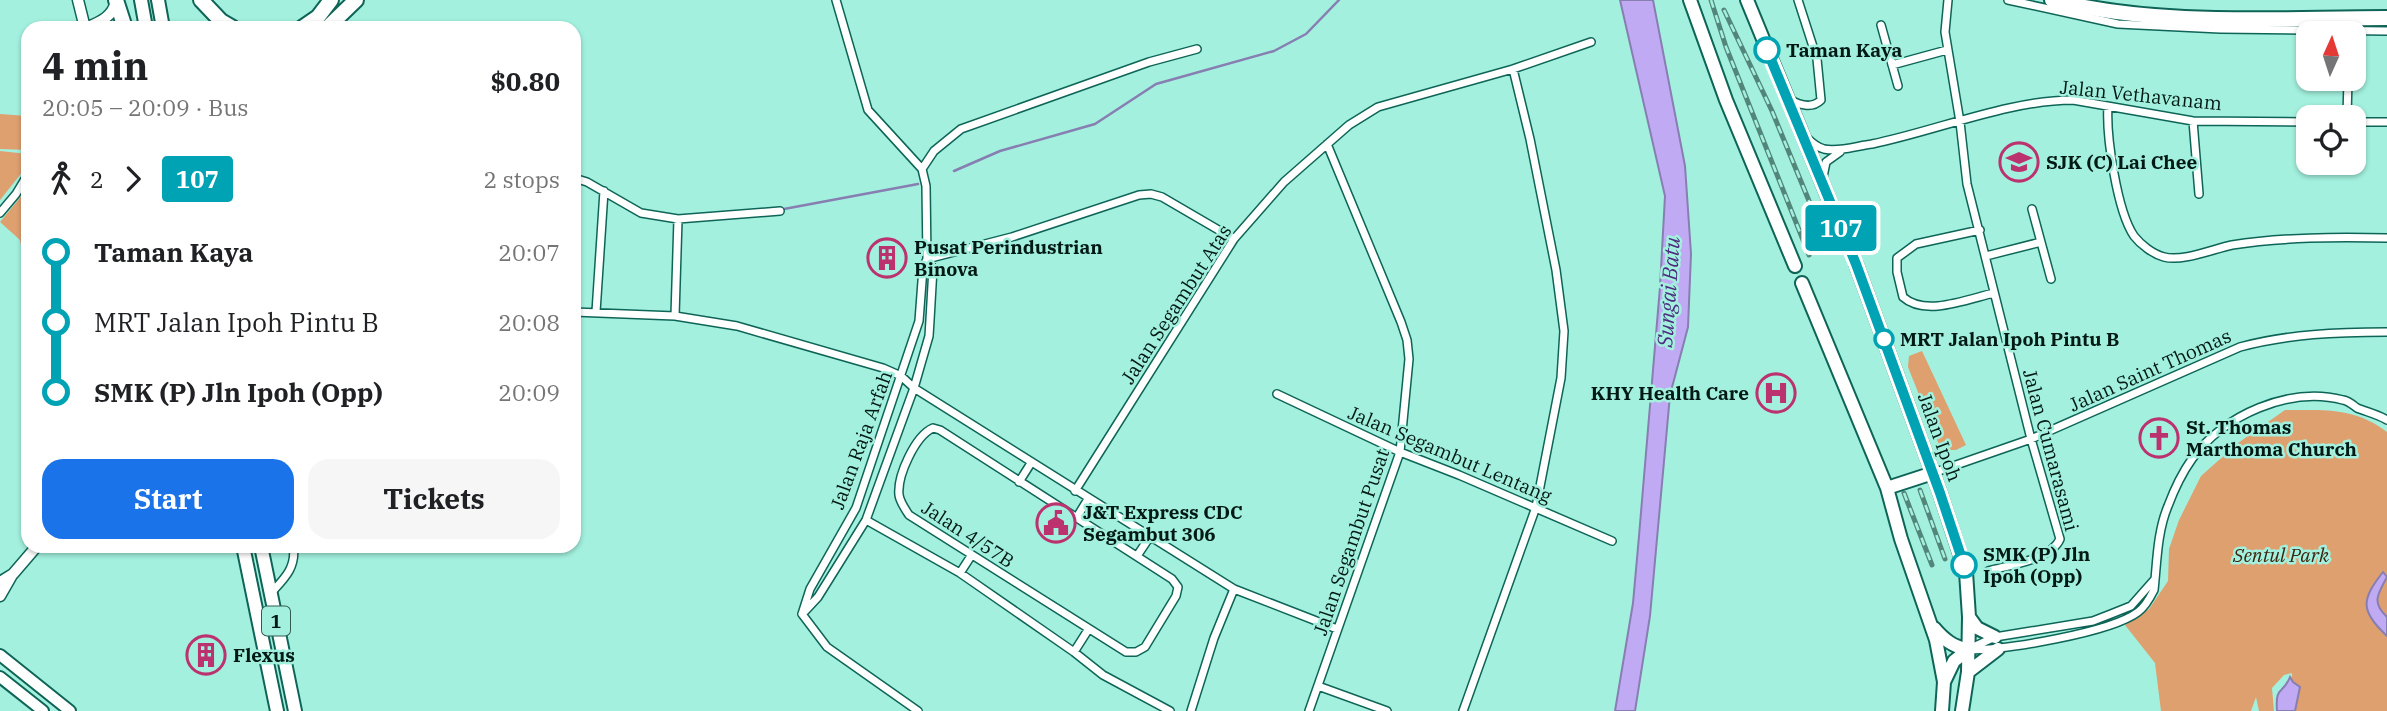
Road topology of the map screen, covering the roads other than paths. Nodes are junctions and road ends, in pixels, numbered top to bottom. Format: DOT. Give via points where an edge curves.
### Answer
graph roads {
  1 [pos="78,0"];
  2 [pos="116,0"];
  3 [pos="141,0"];
  4 [pos="158,0"];
  5 [pos="201,0"];
  6 [pos="331,0"];
  7 [pos="356,0"];
  8 [pos="836,0"];
  9 [pos="1690,0"];
  10 [pos="1747,0"];
  11 [pos="1798,0"];
  12 [pos="1948,0"];
  13 [pos="2008,0"];
  14 [pos="2052,0"];
  15 [pos="2387,18"];
  16 [pos="84,21"];
  17 [pos="103,21"];
  18 [pos="114,21"];
  19 [pos="123,21"];
  20 [pos="145,21"];
  21 [pos="162,21"];
  22 [pos="221,21"];
  23 [pos="312,21"];
  24 [pos="334,21"];
  25 [pos="1881,25"];
  26 [pos="2296,31"];
  27 [pos="2387,31"];
  28 [pos="2366,32"];
  29 [pos="1591,42"];
  30 [pos="1197,49"];
  31 [pos="1948,50"];
  32 [pos="1892,65"];
  33 [pos="1513,69"];
  34 [pos="1898,86"];
  35 [pos="1785,97"];
  36 [pos="2108,106"];
  37 [pos="2193,121"];
  38 [pos="1960,122"];
  39 [pos="2296,122"];
  40 [pos="2366,122"];
  41 [pos="2387,122"];
  42 [pos="1799,130"];
  43 [pos="1327,144"];
  44 [pos="1851,148"];
  45 [pos="922,169"];
  46 [pos="581,179"];
  47 [pos="1823,185"];
  48 [pos="21,186"];
  49 [pos="604,191"];
  50 [pos="2199,194"];
  51 [pos="2032,209"];
  52 [pos="780,211"];
  53 [pos="0,213"];
  54 [pos="678,219"];
  55 [pos="1980,230"];
  56 [pos="2387,238"];
  57 [pos="1234,239"];
  58 [pos="2041,242"];
  59 [pos="1849,248"];
  60 [pos="1986,256"];
  61 [pos="928,259"];
  62 [pos="1856,264"];
  63 [pos="1795,266"];
  64 [pos="2052,279"];
  65 [pos="1802,283"];
  66 [pos="1994,293"];
  67 [pos="581,312"];
  68 [pos="596,312"];
  69 [pos="675,316"];
  70 [pos="2387,332"];
  71 [pos="901,376"];
  72 [pos="914,388"];
  73 [pos="1278,394"];
  74 [pos="2387,420"];
  75 [pos="2031,439"];
  76 [pos="1400,452"];
  77 [pos="1031,463"];
  78 [pos="1933,472"];
  79 [pos="1019,482"];
  80 [pos="1887,488"];
  81 [pos="1075,491"];
  82 [pos="1088,499"];
  83 [pos="1536,507"];
  84 [pos="1077,517"];
  85 [pos="866,520"];
  86 [pos="1149,538"];
  87 [pos="1612,541"];
  88 [pos="31,553"];
  89 [pos="244,553"];
  90 [pos="262,553"];
  91 [pos="294,553"];
  92 [pos="971,555"];
  93 [pos="1138,556"];
  94 [pos="1988,571"];
  95 [pos="960,573"];
  96 [pos="13,574"];
  97 [pos="2155,580"];
  98 [pos="0,582"];
  99 [pos="1234,589"];
  100 [pos="270,594"];
  101 [pos="0,596"];
  102 [pos="802,614"];
  103 [pos="1969,617"];
  104 [pos="1927,620"];
  105 [pos="1337,628"];
  106 [pos="1088,630"];
  107 [pos="1996,643"];
  108 [pos="1968,650"];
  109 [pos="1074,652"];
  110 [pos="0,655"];
  111 [pos="0,670"];
  112 [pos="1968,672"];
  113 [pos="0,677"];
  114 [pos="1944,682"];
  115 [pos="10,685"];
  116 [pos="1318,686"];
  117 [pos="43,711"];
  118 [pos="70,711"];
  119 [pos="277,711"];
  120 [pos="295,711"];
  121 [pos="918,711"];
  122 [pos="1170,711"];
  123 [pos="1191,711"];
  124 [pos="1309,711"];
  125 [pos="1387,711"];
  126 [pos="1463,711"];
  127 [pos="1942,711"];
  128 [pos="1962,711"];
  129 [pos="1971,711"];
  1 -- 16 [label="street"];
  2 -- 17 [label="street" via="115,9"];
  2 -- 19 [label="highway"];
  3 -- 20 [label="main road"];
  4 -- 21 [label="main road"];
  5 -- 22 [label="highway"];
  6 -- 23 [label="highway"];
  7 -- 24 [label="highway"];
  8 -- 45 [label="street" via="868,110"];
  9 -- 63 [label="main road"];
  10 -- 35 [label="main road"];
  11 -- 35 [label="street" via="1817,59 1821,100 1809,106"];
  12 -- 31 [label="street, Jalan Cumarasami"];
  13 -- 26 [label="street" via="2118,24"];
  14 -- 15 [label="highway" via="2109,11 2188,17"];
  17 -- 18 [label="street"];
  25 -- 32 [label="street"];
  27 -- 28 [label="street"];
  29 -- 33 [label="street, Jalan Segambut Atas"];
  30 -- 45 [label="street" via="961,130 934,151"];
  31 -- 32 [label="street"];
  31 -- 38 [label="street, Jalan Cumarasami"];
  32 -- 34 [label="street"];
  33 -- 43 [label="street, Jalan Segambut Atas" via="1378,107"];
  33 -- 83 [label="street" via="1544,208 1564,331 1561,378"];
  35 -- 42 [label="main road"];
  36 -- 37 [label="street, Jalan Vethavanam"];
  36 -- 38 [label="street, Jalan Vethavanam" via="2073,100 2041,102"];
  36 -- 56 [label="street" via="2114,168 2128,223 2139,242 2162,257 2276,240"];
  37 -- 39 [label="street, Jalan Vethavanam"];
  37 -- 50 [label="street"];
  38 -- 44 [label="street, Jalan Vethavanam"];
  38 -- 55 [label="street, Jalan Cumarasami" via="1967,184"];
  40 -- 41 [label="street"];
  42 -- 44 [label="street" via="1823,149"];
  42 -- 47 [label="main road"];
  43 -- 57 [label="street, Jalan Segambut Atas" via="1284,182"];
  43 -- 76 [label="street, Jalan Segambut Pusat" via="1407,341"];
  44 -- 47 [label="street" via="1826,162"];
  45 -- 61 [label="street, Jalan Raja Arfah"];
  46 -- 49 [label="street"];
  47 -- 59 [label="main road"];
  48 -- 53 [label="street"];
  49 -- 54 [label="street" via="641,212"];
  49 -- 68 [label="street"];
  51 -- 58 [label="street"];
  52 -- 54 [label="street"];
  54 -- 69 [label="street"];
  55 -- 60 [label="street, Jalan Cumarasami"];
  55 -- 66 [label="street" via="1916,244 1897,258 1897,272 1903,297 1916,305"];
  57 -- 61 [label="street" via="1152,194"];
  57 -- 81 [label="street, Jalan Segambut Atas"];
  58 -- 60 [label="street"];
  58 -- 64 [label="street"];
  60 -- 66 [label="street, Jalan Cumarasami"];
  61 -- 71 [label="street, Jalan Raja Arfah" via="923,268 919,321"];
  61 -- 72 [label="street, Jalan Raja Arfah" via="933,268 929,336"];
  62 -- 78 [label="main road, Jalan Ipoh"];
  65 -- 80 [label="main road"];
  66 -- 75 [label="street, Jalan Cumarasami"];
  67 -- 68 [label="street"];
  68 -- 69 [label="street"];
  69 -- 71 [label="street" via="737,326"];
  70 -- 75 [label="street, Jalan Saint Thomas" via="2312,335 2240,347"];
  71 -- 72 [label="street"];
  71 -- 102 [label="street, Jalan Raja Arfah" via="856,508 810,589"];
  72 -- 77 [label="street"];
  72 -- 85 [label="street, Jalan Raja Arfah"];
  73 -- 76 [label="street, Jalan Segambut Lentang"];
  74 -- 97 [label="street" via="2345,400 2307,397 2268,405 2228,424 2208,439 2181,476 2166,509"];
  75 -- 78 [label="street, Jalan Saint Thomas"];
  75 -- 94 [label="street, Jalan Cumarasami" via="2060,539 2057,547 2044,555"];
  76 -- 83 [label="street, Jalan Segambut Lentang"];
  76 -- 105 [label="street, Jalan Segambut Pusat"];
  77 -- 79 [label="street"];
  77 -- 81 [label="street"];
  78 -- 80 [label="main road"];
  78 -- 103 [label="main road, Jalan Ipoh" via="1966,572"];
  79 -- 84 [label="street, Jalan 4/57B"];
  79 -- 92 [label="street, Jalan 4/57B" via="940,430 925,431 905,464 899,498 909,515"];
  80 -- 104 [label="main road"];
  81 -- 82 [label="street"];
  82 -- 84 [label="street"];
  82 -- 86 [label="street"];
  83 -- 87 [label="street, Jalan Segambut Lentang"];
  83 -- 126 [label="street"];
  84 -- 93 [label="street, Jalan 4/57B"];
  85 -- 95 [label="street"];
  85 -- 102 [label="street, Jalan Raja Arfah" via="818,597"];
  86 -- 93 [label="street"];
  86 -- 99 [label="street"];
  88 -- 96 [label="street"];
  89 -- 119 [label="main road, 1"];
  90 -- 100 [label="main road, 1"];
  91 -- 100 [label="street" via="290,571"];
  92 -- 95 [label="street"];
  92 -- 106 [label="street, Jalan 4/57B"];
  93 -- 106 [label="street, Jalan 4/57B" via="1178,587 1145,647 1126,652"];
  95 -- 109 [label="street"];
  96 -- 98 [label="street"];
  96 -- 101 [label="street"];
  97 -- 107 [label="street" via="2131,606 2093,621"];
  97 -- 107 [label="street" via="2150,599 2119,622"];
  99 -- 105 [label="street"];
  99 -- 123 [label="street"];
  100 -- 120 [label="main road, 1"];
  102 -- 121 [label="street" via="827,647"];
  103 -- 107 [label="main road"];
  103 -- 108 [label="main road, Jalan Ipoh"];
  104 -- 108 [label="main road" via="1944,640"];
  104 -- 114 [label="main road"];
  105 -- 116 [label="street, Jalan Segambut Pusat"];
  106 -- 109 [label="street"];
  107 -- 108 [label="street"];
  107 -- 108 [label="street"];
  107 -- 112 [label="main road"];
  108 -- 112 [label="main road, Jalan Ipoh"];
  108 -- 114 [label="main road" via="1954,661"];
  109 -- 122 [label="street" via="1108,678"];
  110 -- 118 [label="main road"];
  111 -- 115 [label="main road"];
  112 -- 128 [label="main road, Jalan Ipoh"];
  112 -- 129 [label="main road"];
  113 -- 115 [label="main road"];
  114 -- 127 [label="main road"];
  115 -- 117 [label="main road"];
  116 -- 124 [label="street, Jalan Segambut Pusat"];
  116 -- 125 [label="street"];
}
